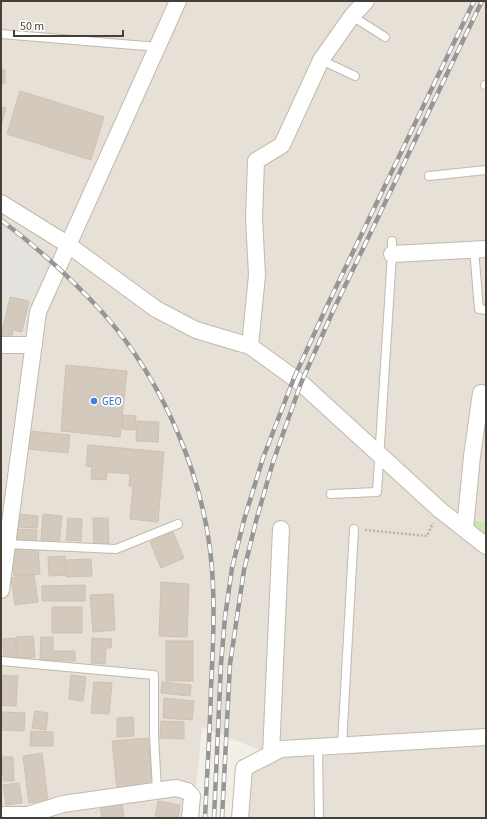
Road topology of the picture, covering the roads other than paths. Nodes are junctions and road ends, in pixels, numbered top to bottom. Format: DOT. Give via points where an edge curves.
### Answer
graph roads {
  1 [pos="178,1"];
  2 [pos="366,1"];
  3 [pos="352,16"];
  4 [pos="1,34"];
  5 [pos="386,37"];
  6 [pos="158,47"];
  7 [pos="321,60"];
  8 [pos="356,76"];
  9 [pos="486,170"];
  10 [pos="429,176"];
  11 [pos="1,203"];
  12 [pos="68,244"];
  13 [pos="392,248"];
  14 [pos="480,249"];
  15 [pos="486,310"];
  16 [pos="1,345"];
  17 [pos="34,345"];
  18 [pos="250,346"];
  19 [pos="486,394"];
  20 [pos="380,454"];
  21 [pos="331,494"];
  22 [pos="178,524"];
  23 [pos="281,529"];
  24 [pos="354,529"];
  25 [pos="465,529"];
  26 [pos="6,544"];
  27 [pos="486,546"];
  28 [pos="1,590"];
  29 [pos="1,661"];
  30 [pos="486,737"];
  31 [pos="342,745"];
  32 [pos="318,747"];
  33 [pos="271,754"];
  34 [pos="157,791"];
  35 [pos="1,815"];
  36 [pos="190,818"];
  37 [pos="240,818"];
  38 [pos="319,818"];
  1 -- 6 [label="street"];
  2 -- 3 [label="street"];
  3 -- 5 [label="lane"];
  3 -- 7 [label="street"];
  4 -- 6 [label="lane"];
  6 -- 12 [label="street"];
  7 -- 8 [label="lane"];
  7 -- 18 [label="street" via="282,145 256,161 254,218 257,275"];
  9 -- 10 [label="lane"];
  11 -- 12 [label="street"];
  12 -- 17 [label="street" via="38,312"];
  12 -- 18 [label="street" via="156,309 196,330"];
  13 -- 14 [label="street"];
  13 -- 20 [label="lane"];
  14 -- 15 [label="lane" via="479,309"];
  16 -- 17 [label="street"];
  17 -- 26 [label="street"];
  18 -- 20 [label="street" via="301,383"];
  19 -- 25 [label="street" via="481,393"];
  20 -- 21 [label="lane" via="377,492"];
  20 -- 25 [label="street" via="440,510"];
  22 -- 26 [label="lane" via="116,549"];
  23 -- 33 [label="street"];
  24 -- 31 [label="lane"];
  25 -- 27 [label="street"];
  26 -- 28 [label="street"];
  29 -- 34 [label="lane" via="154,675"];
  30 -- 31 [label="street"];
  31 -- 32 [label="street"];
  32 -- 33 [label="street" via="281,749"];
  32 -- 38 [label="lane"];
  33 -- 37 [label="street" via="244,768"];
  34 -- 35 [label="street" via="63,804 28,815"];
  34 -- 36 [label="street" via="176,788 187,791 192,796"];
}
